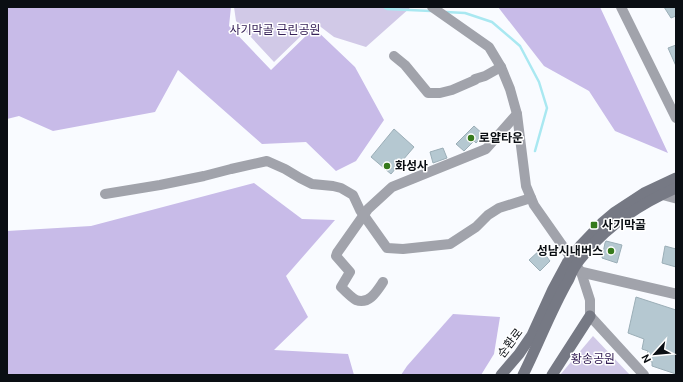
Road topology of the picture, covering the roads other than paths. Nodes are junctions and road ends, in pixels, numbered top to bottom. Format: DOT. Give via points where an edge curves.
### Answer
graph roads {
  1 [pos="432,7"];
  2 [pos="621,7"];
  3 [pos="394,56"];
  4 [pos="501,67"];
  5 [pos="517,114"];
  6 [pos="676,118"];
  7 [pos="676,177"];
  8 [pos="676,189"];
  9 [pos="650,192"];
  10 [pos="105,194"];
  11 [pos="531,198"];
  12 [pos="676,198"];
  13 [pos="362,213"];
  14 [pos="571,259"];
  15 [pos="581,272"];
  16 [pos="383,282"];
  17 [pos="676,294"];
  18 [pos="590,316"];
  19 [pos="541,327"];
  20 [pos="501,375"];
  21 [pos="523,375"];
  22 [pos="552,375"];
  23 [pos="644,375"];
  1 -- 4 [label="street" via="489,47"];
  2 -- 6 [label="street"];
  3 -- 4 [label="street" via="405,65 428,93 452,90"];
  4 -- 5 [label="street"];
  5 -- 11 [label="street" via="526,186"];
  5 -- 13 [label="street" via="486,149 392,187"];
  7 -- 9 [label="main road"];
  7 -- 19 [label="main road" via="629,202 591,234 566,262 550,294"];
  8 -- 9 [label="main road"];
  8 -- 19 [label="main road" via="640,206 602,235 576,265"];
  9 -- 12 [label="street"];
  9 -- 14 [label="street" via="612,216"];
  10 -- 13 [label="street" via="267,162 312,184 341,188 353,196"];
  11 -- 13 [label="street" via="499,208 457,240 439,246 387,248"];
  11 -- 14 [label="street"];
  13 -- 16 [label="street" via="336,256 350,272 341,287 356,300 364,301 370,299"];
  14 -- 15 [label="street"];
  15 -- 17 [label="street"];
  15 -- 18 [label="street" via="590,300"];
  18 -- 22 [label="main road"];
  18 -- 23 [label="street"];
  19 -- 20 [label="main road, 순환로"];
  19 -- 21 [label="main road, 순환로"];
}
